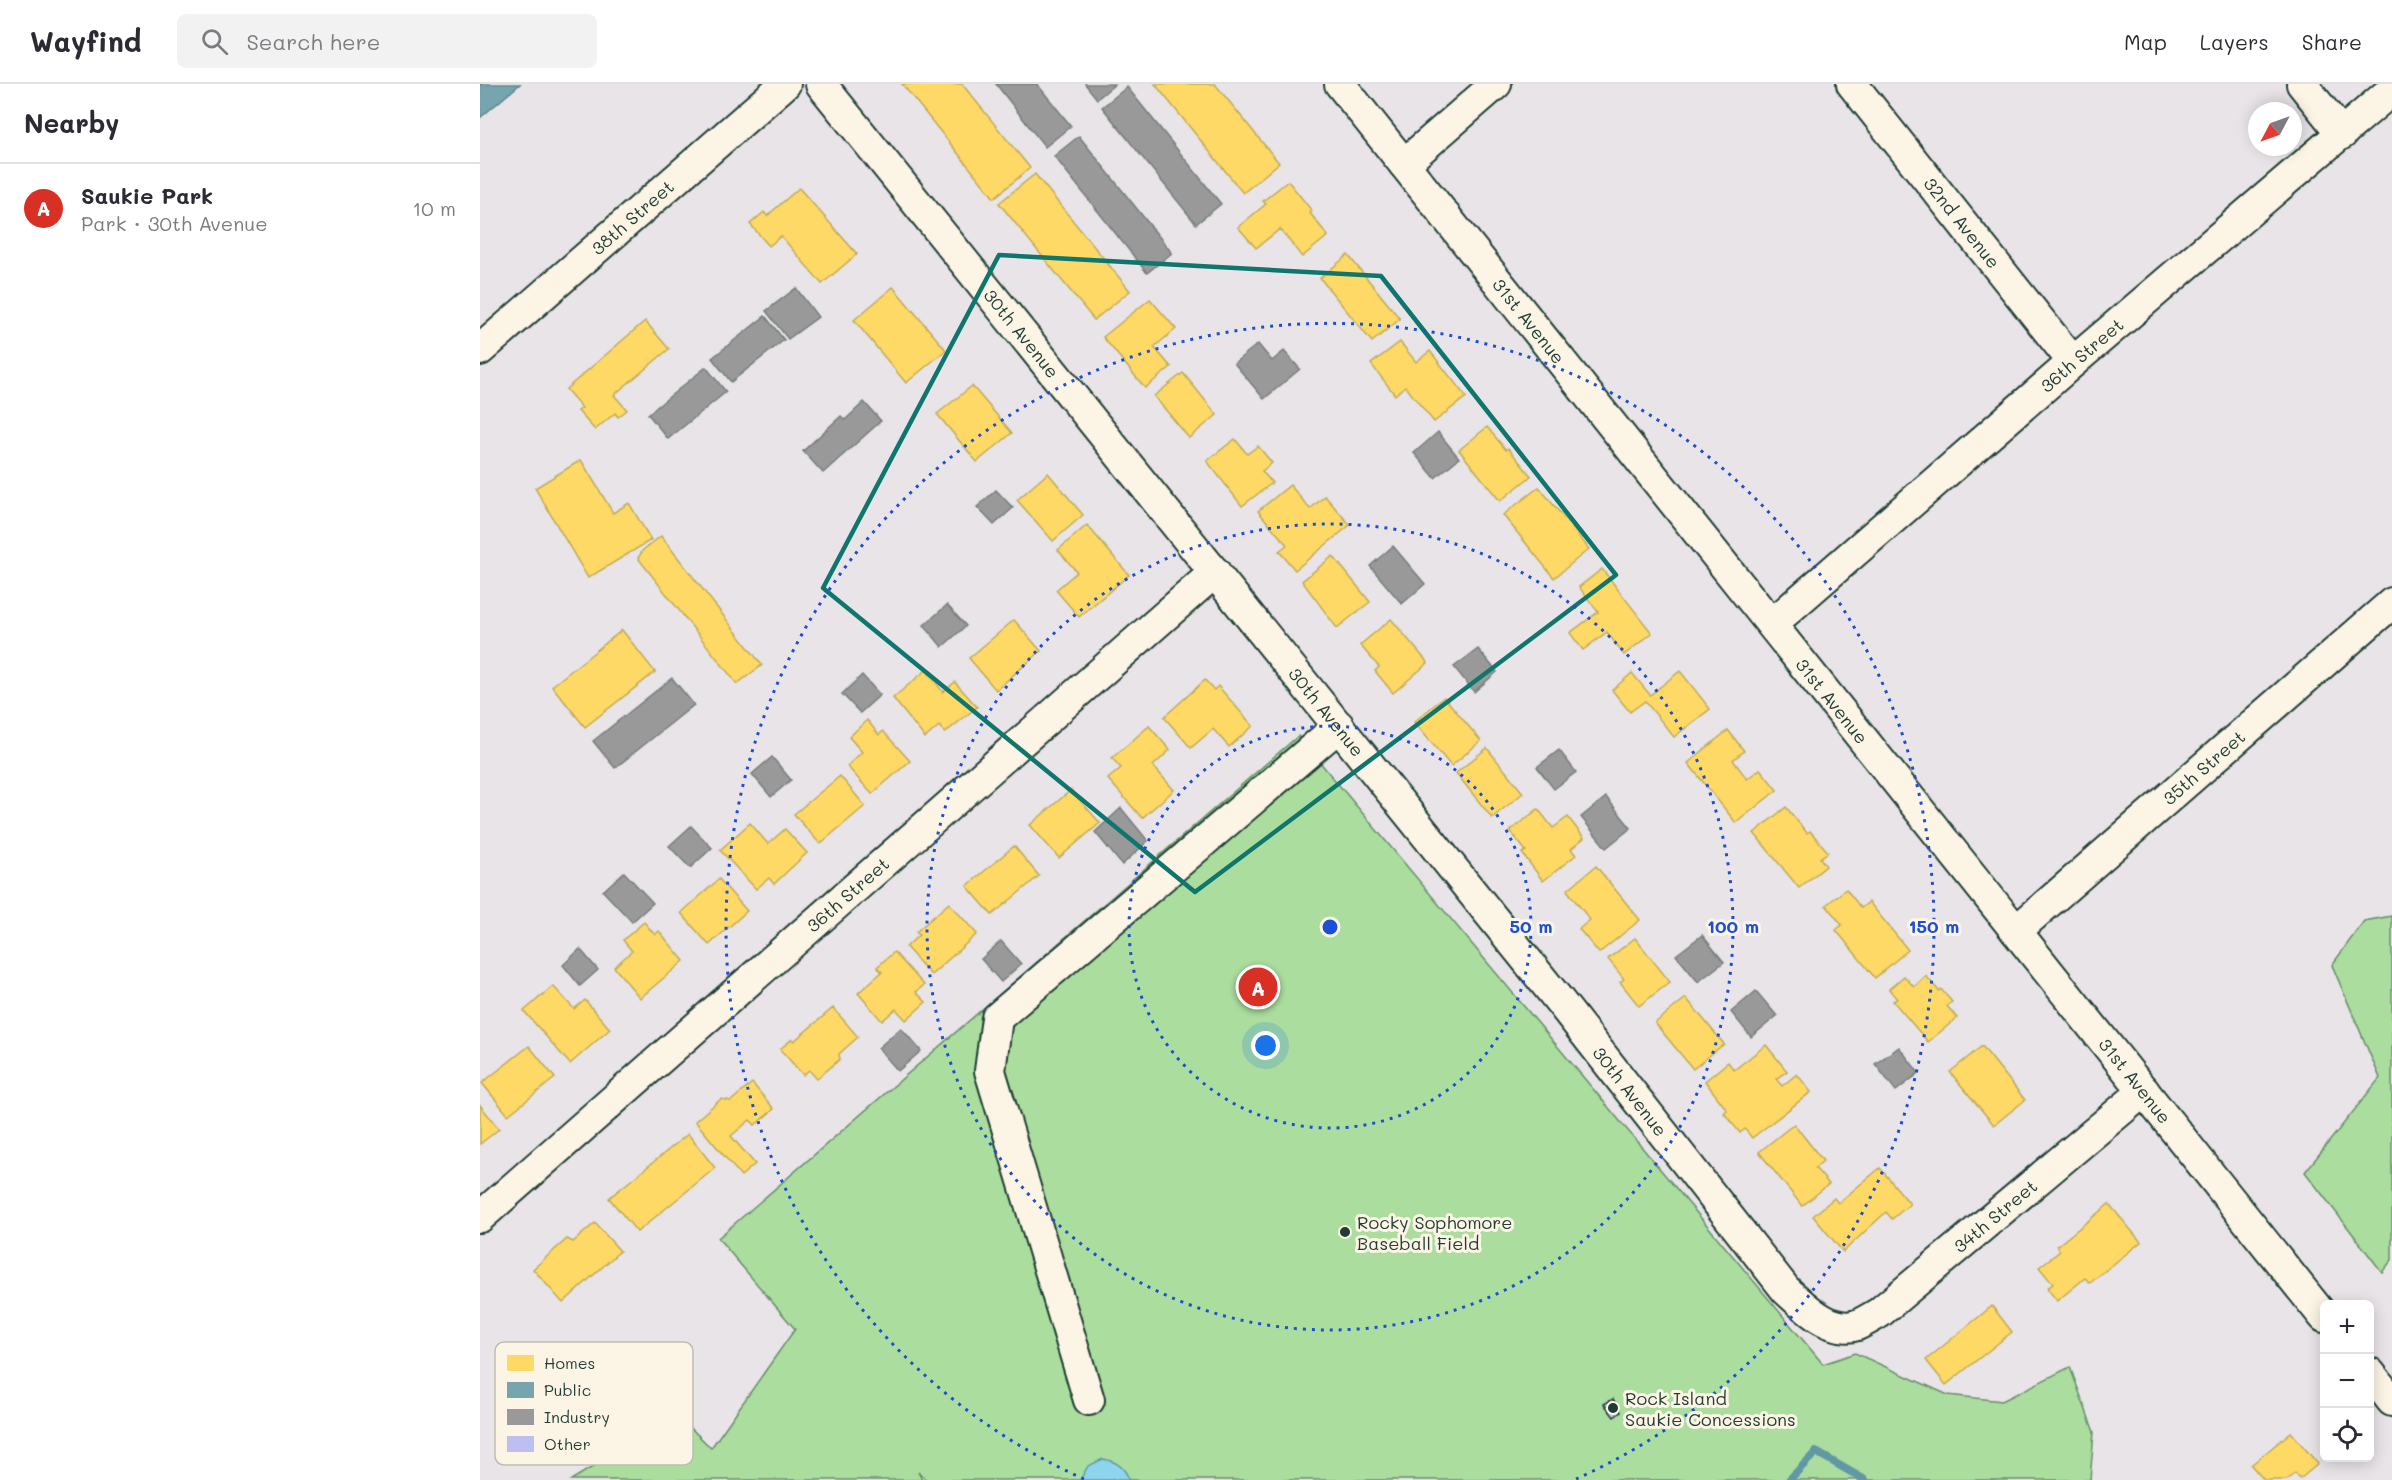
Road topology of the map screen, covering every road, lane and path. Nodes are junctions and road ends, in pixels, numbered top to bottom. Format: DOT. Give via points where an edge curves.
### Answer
graph roads {
  1 [pos="785,84"];
  2 [pos="821,84"];
  3 [pos="1340,84"];
  4 [pos="1496,84"];
  5 [pos="1852,84"];
  6 [pos="2302,84"];
  7 [pos="2392,90"];
  8 [pos="2342,134"];
  9 [pos="1404,164"];
  10 [pos="480,350"];
  11 [pos="2073,362"];
  12 [pos="1215,572"];
  13 [pos="2392,603"];
  14 [pos="1772,624"];
  15 [pos="1339,726"];
  16 [pos="2016,931"];
  17 [pos="2144,1091"];
  18 [pos="480,1217"];
  19 [pos="2320,1311"];
  20 [pos="1839,1327"];
  21 [pos="2374,1378"];
  22 [pos="1089,1400"];
  23 [pos="2392,1401"];
  1 -- 10 [label="street, 38th Street"];
  2 -- 12 [label="street, 30th Avenue"];
  3 -- 9 [label="street, 31st Avenue"];
  4 -- 9 [label="street"];
  5 -- 11 [label="street, 32nd Avenue"];
  6 -- 8 [label="street"];
  7 -- 8 [label="street, 36th Street"];
  8 -- 11 [label="street, 36th Street"];
  9 -- 14 [label="street, 31st Avenue"];
  11 -- 14 [label="street, 36th Street"];
  12 -- 15 [label="street, 30th Avenue"];
  12 -- 18 [label="street, 36th Street"];
  13 -- 16 [label="street, 35th Street"];
  14 -- 16 [label="street, 31st Avenue"];
  15 -- 20 [label="street, 30th Avenue" via="1786,1290 1806,1308"];
  15 -- 22 [label="street" via="997,1018 990,1071"];
  16 -- 17 [label="street, 31st Avenue"];
  17 -- 19 [label="street, 31st Avenue"];
  17 -- 20 [label="street, 34th Street" via="1879,1313 1856,1325"];
  21 -- 23 [label="street"];
}
